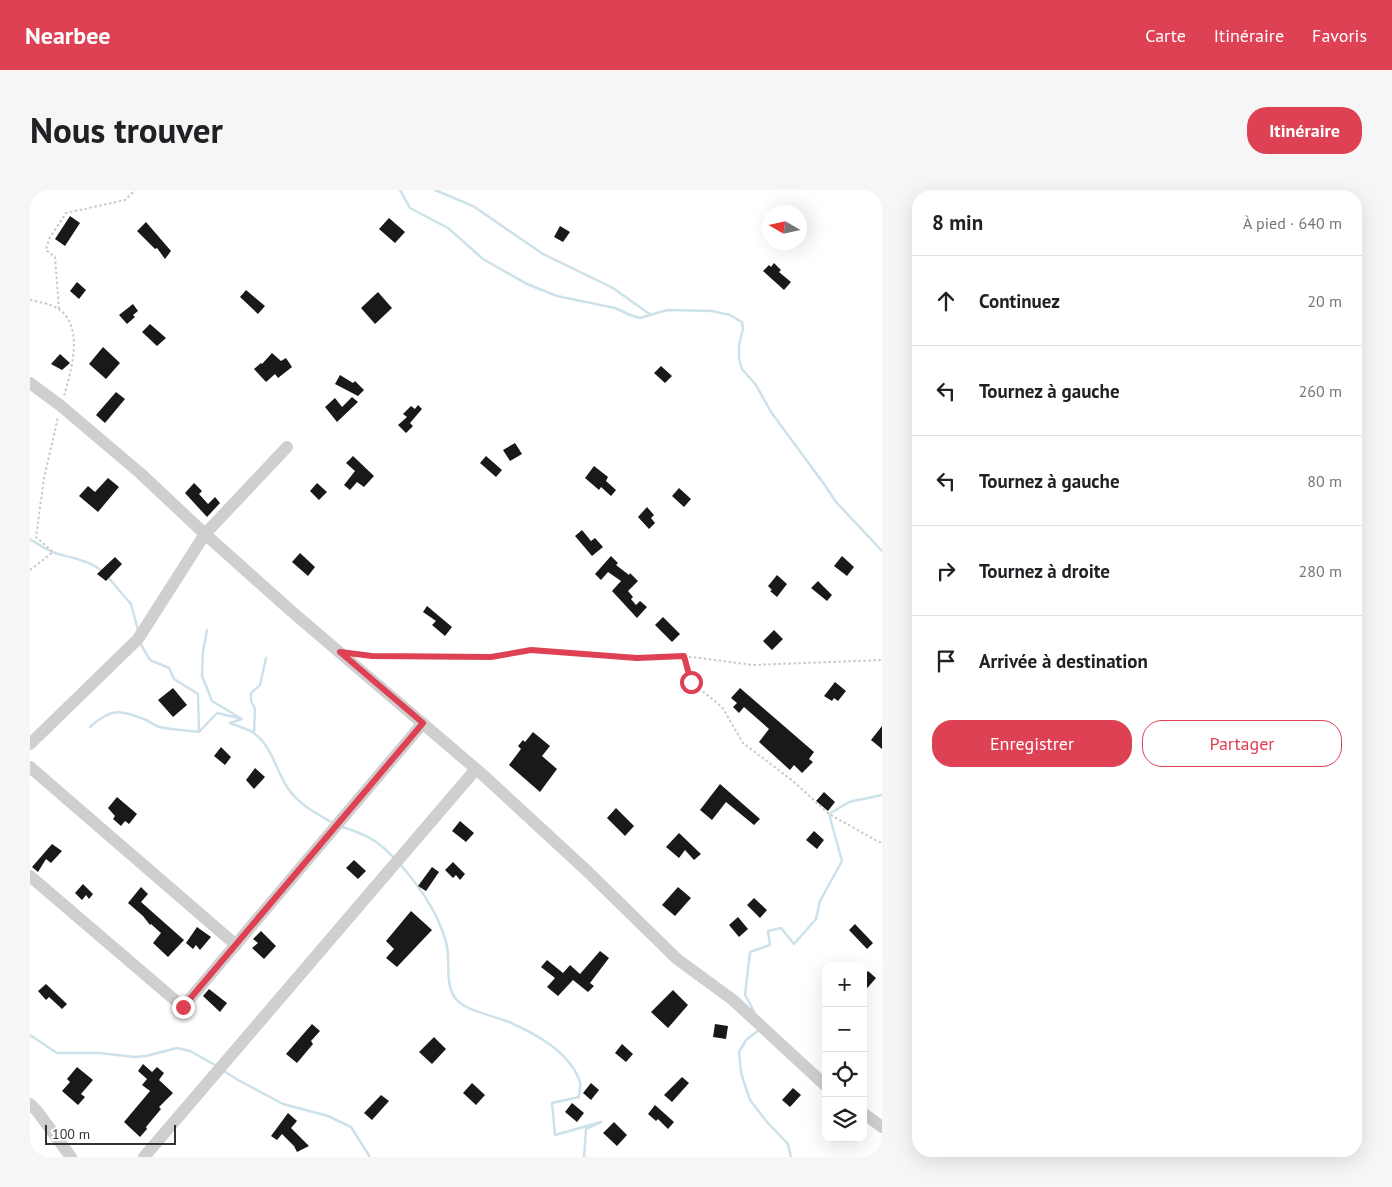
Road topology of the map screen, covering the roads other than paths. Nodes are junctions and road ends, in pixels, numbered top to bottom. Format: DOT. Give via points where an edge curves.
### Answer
graph roads {
  1 [pos="30,382"];
  2 [pos="286,447"];
  3 [pos="205,534"];
  4 [pos="423,723"];
  5 [pos="30,744"];
  6 [pos="30,767"];
  7 [pos="476,769"];
  8 [pos="30,876"];
  9 [pos="236,945"];
  10 [pos="822,1082"];
  11 [pos="30,1104"];
  12 [pos="867,1117"];
  13 [pos="882,1127"];
  14 [pos="71,1157"];
  15 [pos="144,1157"];
  1 -- 3 [label="street" via="140,472"];
  2 -- 3 [label="street"];
  3 -- 4 [label="street"];
  3 -- 5 [label="street" via="138,639"];
  4 -- 7 [label="street"];
  4 -- 9 [label="street"];
  6 -- 9 [label="street"];
  7 -- 10 [label="street" via="588,871 677,959 733,1000"];
  7 -- 15 [label="street"];
  8 -- 9 [label="street" via="183,1007"];
  11 -- 14 [label="street"];
  12 -- 13 [label="street"];
}
